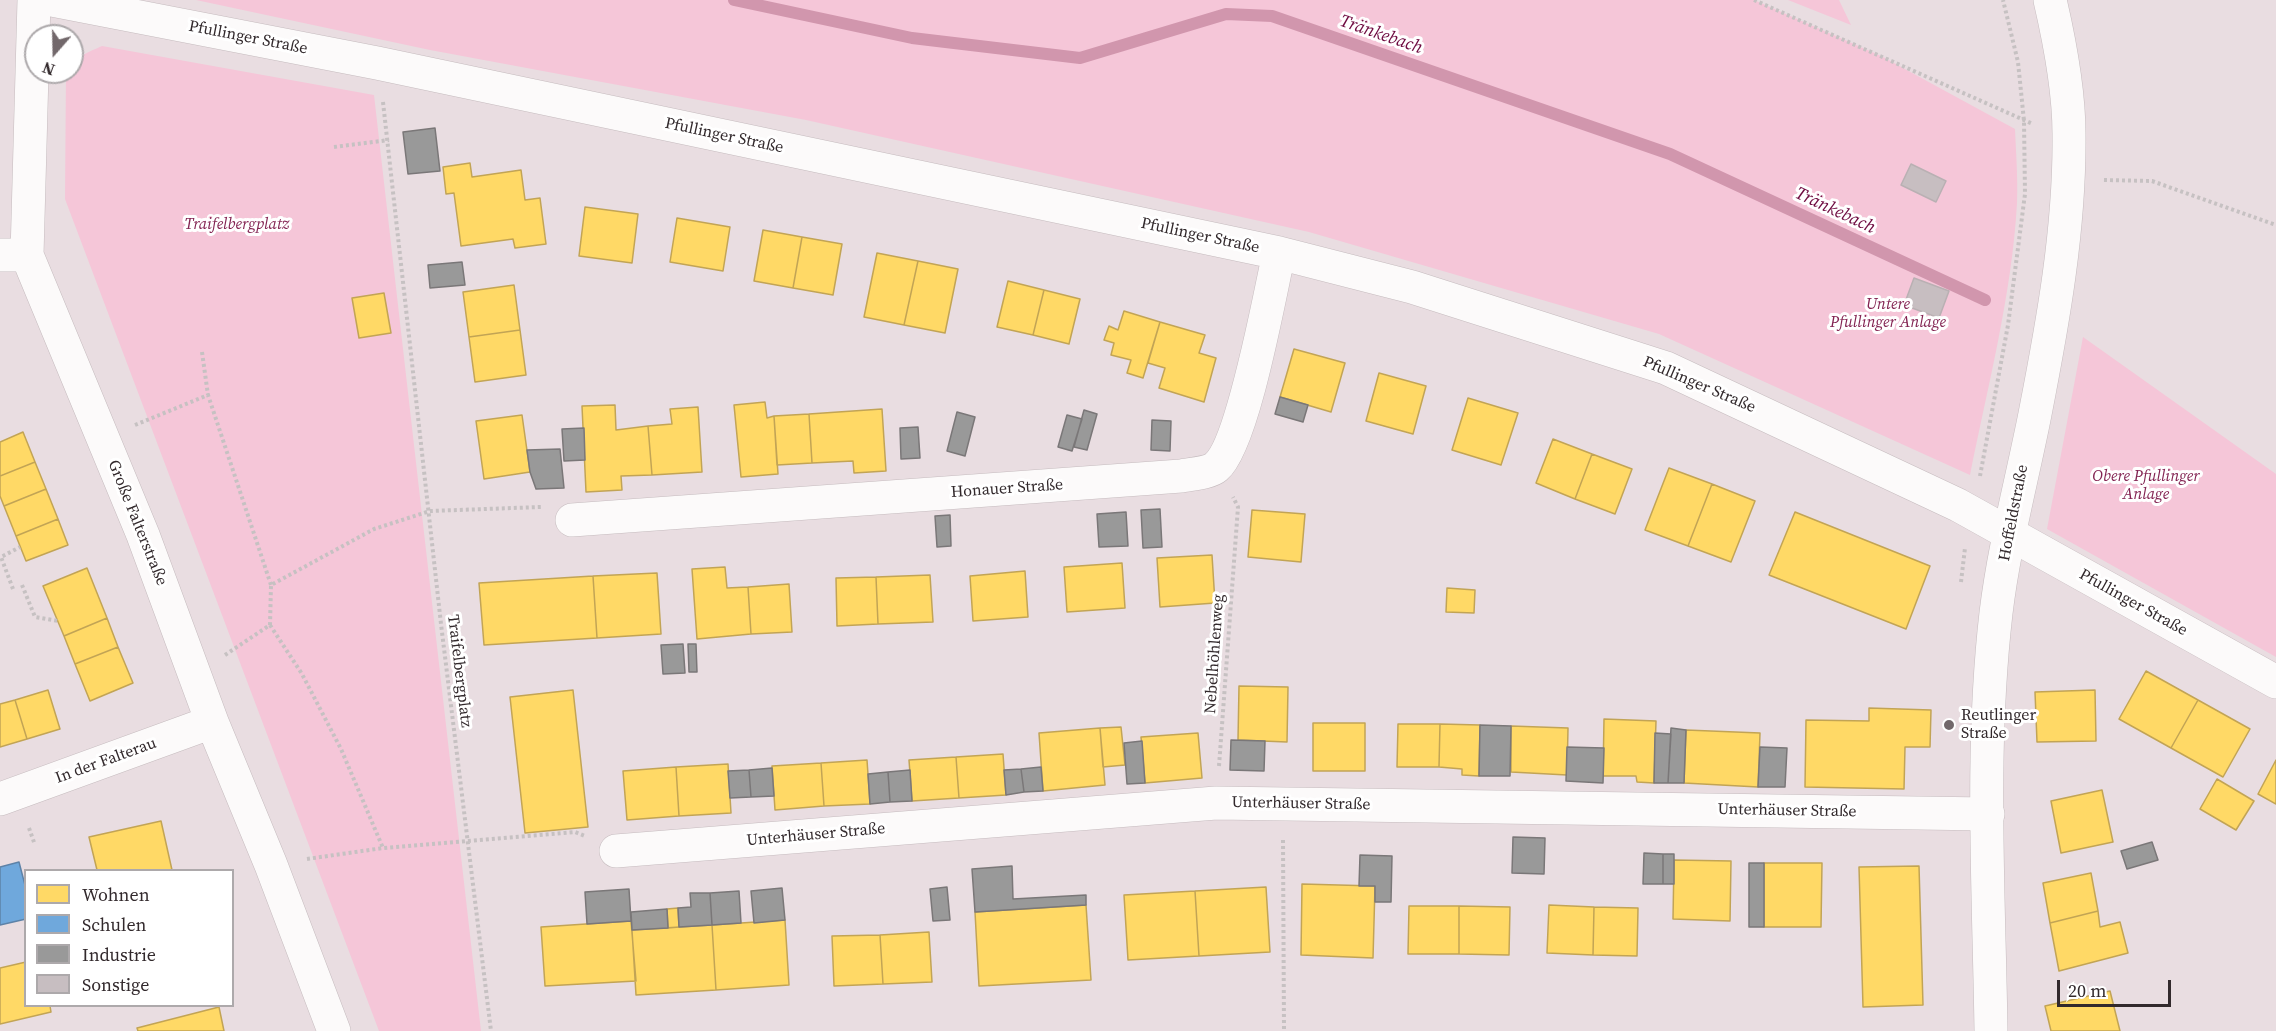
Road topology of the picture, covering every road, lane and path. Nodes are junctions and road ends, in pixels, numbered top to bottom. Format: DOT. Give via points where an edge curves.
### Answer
graph roads {
  1 [pos="34,0"];
  2 [pos="52,0"];
  3 [pos="1754,0"];
  4 [pos="2003,0"];
  5 [pos="2050,0"];
  6 [pos="377,63"];
  7 [pos="2024,121"];
  8 [pos="2069,133"];
  9 [pos="389,140"];
  10 [pos="334,147"];
  11 [pos="2067,180"];
  12 [pos="2276,225"];
  13 [pos="1279,253"];
  14 [pos="14,255"];
  15 [pos="202,352"];
  16 [pos="208,395"];
  17 [pos="103,438"];
  18 [pos="1239,507"];
  19 [pos="429,511"];
  20 [pos="1973,514"];
  21 [pos="572,520"];
  22 [pos="2009,533"];
  23 [pos="20,547"];
  24 [pos="22,585"];
  25 [pos="271,585"];
  26 [pos="13,589"];
  27 [pos="58,621"];
  28 [pos="270,625"];
  29 [pos="194,675"];
  30 [pos="2276,682"];
  31 [pos="212,722"];
  32 [pos="0,799"];
  33 [pos="1216,803"];
  34 [pos="1282,803"];
  35 [pos="1988,814"];
  36 [pos="28,826"];
  37 [pos="575,832"];
  38 [pos="470,842"];
  39 [pos="35,845"];
  40 [pos="383,848"];
  41 [pos="616,851"];
  42 [pos="272,865"];
  43 [pos="334,1031"];
  44 [pos="491,1031"];
  45 [pos="1284,1031"];
  46 [pos="1991,1031"];
  1 -- 14 [label="street, Große Falterstraße"];
  2 -- 6 [label="street, Pfullinger Straße"];
  3 -- 7 [label="path"];
  4 -- 7 [label="path" via="2018,62"];
  5 -- 8 [label="street, Hoffeldstraße" via="2059,40"];
  6 -- 9 [label="path, Traifelbergplatz"];
  6 -- 13 [label="street, Pfullinger Straße"];
  7 -- 8 [label="path"];
  7 -- 20 [label="path" via="2023,215 2008,325"];
  8 -- 11 [label="street, Hoffeldstraße"];
  9 -- 10 [label="path"];
  9 -- 19 [label="path, Traifelbergplatz"];
  11 -- 12 [label="path" via="2152,181"];
  11 -- 22 [label="street, Hoffeldstraße" via="2055,312"];
  13 -- 20 [label="street, Pfullinger Straße" via="1412,287 1666,368"];
  13 -- 21 [label="street, Honauer Straße" via="1241,417 1229,450 1216,468 1181,476"];
  14 -- 17 [label="street, Große Falterstraße"];
  15 -- 16 [label="path"];
  16 -- 17 [label="path"];
  16 -- 25 [label="path"];
  17 -- 29 [label="street, Große Falterstraße"];
  18 -- 33 [label="path, Nebelhöhlenweg"];
  19 -- 21 [label="path" via="537,505"];
  19 -- 25 [label="path" via="374,529"];
  19 -- 38 [label="path, Traifelbergplatz"];
  20 -- 22 [label="street, Pfullinger Straße"];
  22 -- 30 [label="street, Pfullinger Straße"];
  22 -- 35 [label="street, Hoffeldstraße" via="1996,615"];
  23 -- 26 [label="path" via="1,557"];
  24 -- 27 [label="path" via="35,617"];
  25 -- 28 [label="path"];
  28 -- 29 [label="path"];
  28 -- 40 [label="path" via="302,674 341,749"];
  29 -- 31 [label="street, Große Falterstraße"];
  31 -- 32 [label="street, In der Falterau"];
  31 -- 42 [label="street, Große Falterstraße"];
  33 -- 34 [label="street, Unterhäuser Straße"];
  33 -- 41 [label="street, Unterhäuser Straße"];
  34 -- 35 [label="street, Unterhäuser Straße"];
  34 -- 45 [label="path"];
  35 -- 46 [label="street, Hoffeldstraße"];
  36 -- 39 [label="path"];
  37 -- 38 [label="path"];
  38 -- 40 [label="path"];
  38 -- 44 [label="path, Traifelbergplatz"];
  40 -- 42 [label="path"];
  42 -- 43 [label="street, Große Falterstraße"];
}
